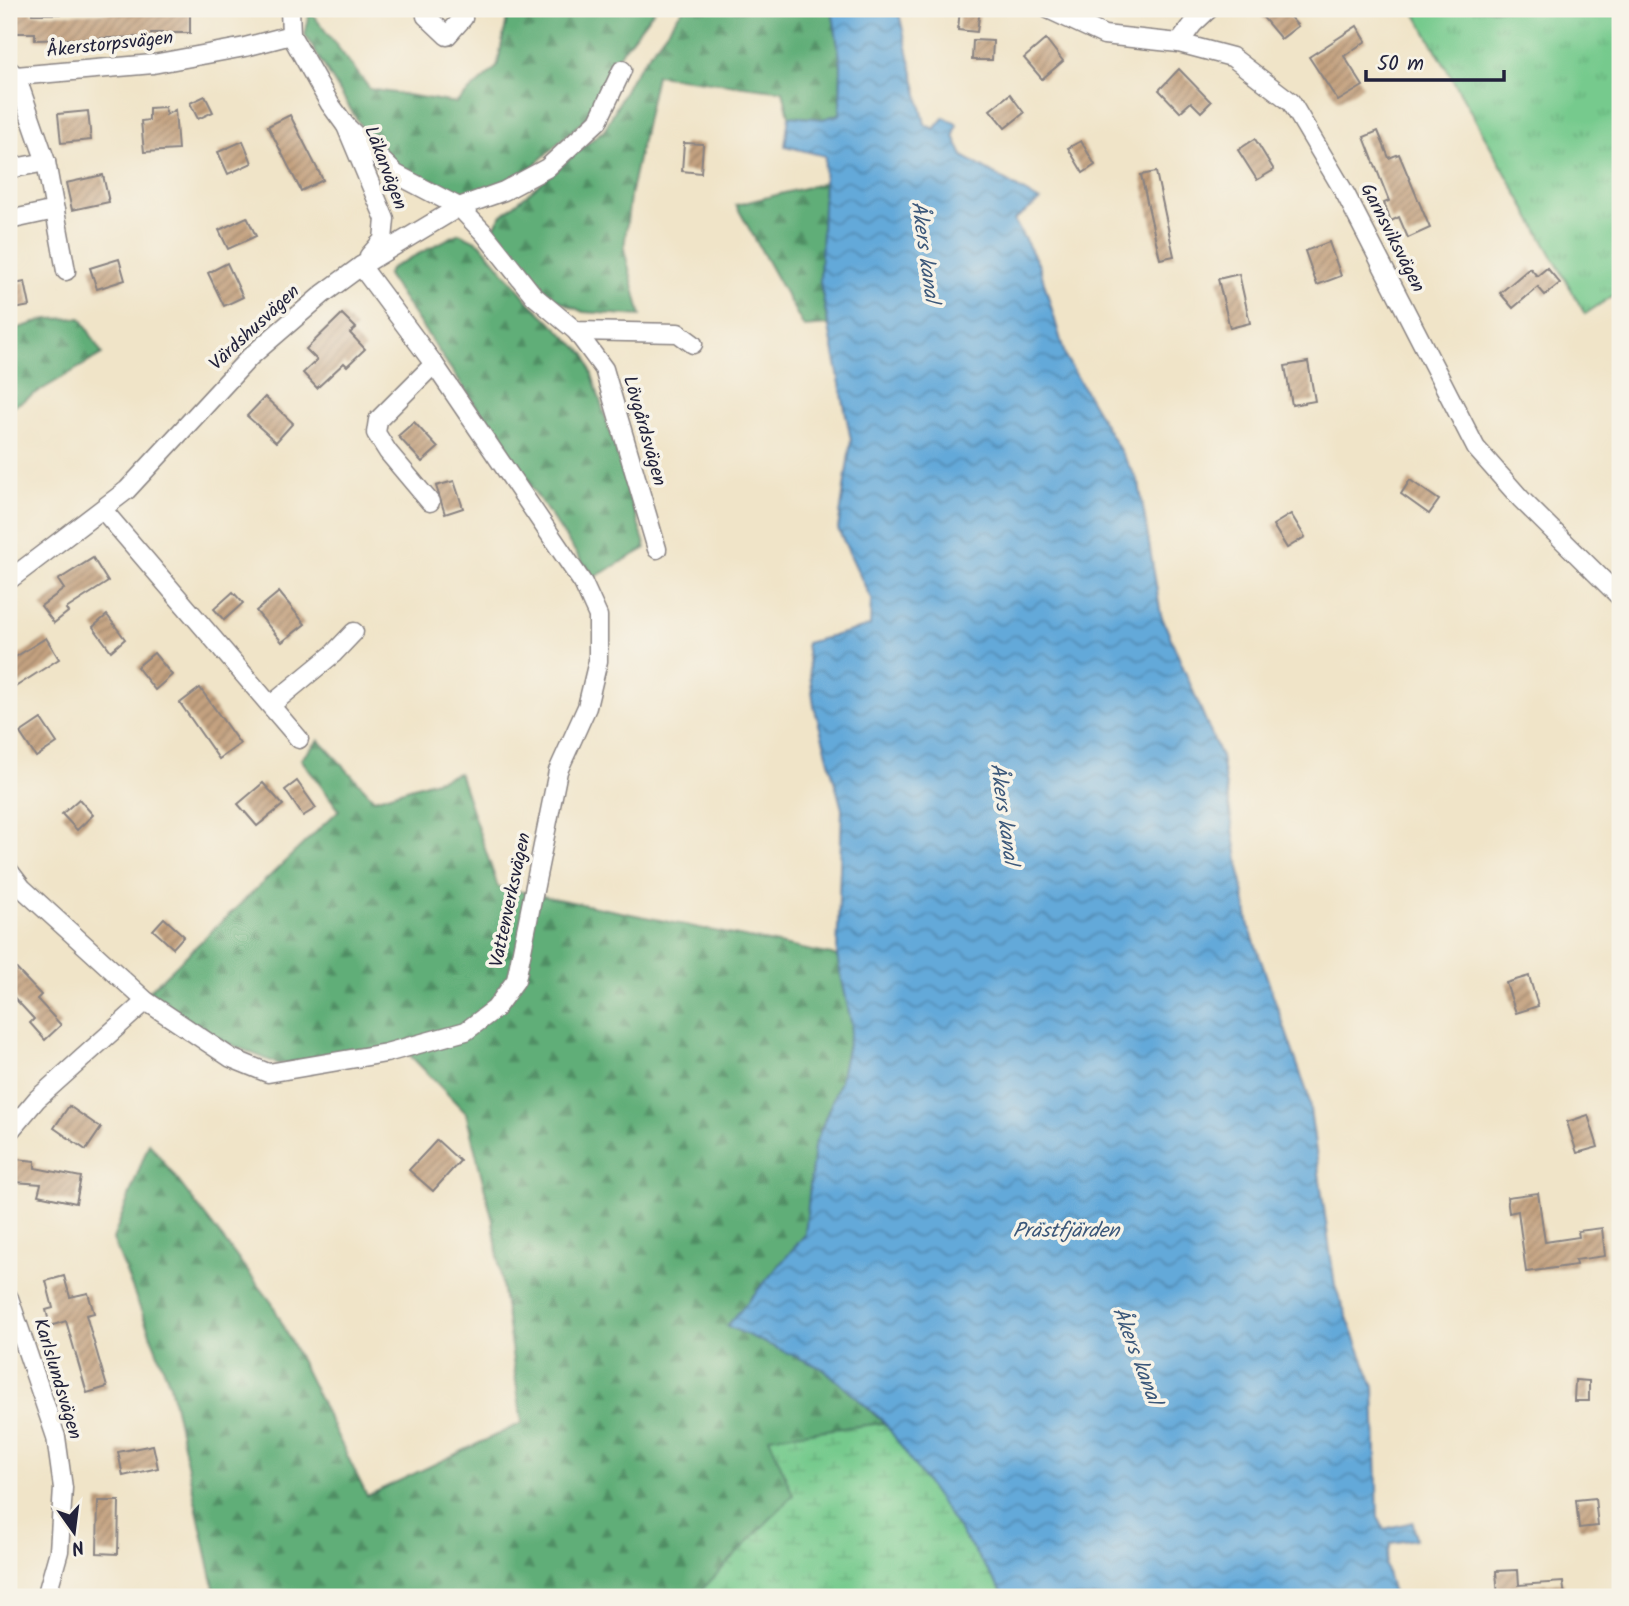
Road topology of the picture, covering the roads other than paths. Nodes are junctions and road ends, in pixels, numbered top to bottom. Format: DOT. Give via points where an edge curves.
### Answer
graph roads {
  1 [pos="290,9"];
  2 [pos="427,9"];
  3 [pos="460,9"];
  4 [pos="1048,9"];
  5 [pos="1209,9"];
  6 [pos="291,35"];
  7 [pos="1179,43"];
  8 [pos="622,70"];
  9 [pos="12,73"];
  10 [pos="346,126"];
  11 [pos="46,162"];
  12 [pos="9,169"];
  13 [pos="459,207"];
  14 [pos="55,210"];
  15 [pos="9,220"];
  16 [pos="360,266"];
  17 [pos="66,271"];
  18 [pos="576,331"];
  19 [pos="693,344"];
  20 [pos="434,364"];
  21 [pos="430,502"];
  22 [pos="103,510"];
  23 [pos="657,550"];
  24 [pos="9,580"];
  25 [pos="1620,597"];
  26 [pos="354,632"];
  27 [pos="271,705"];
  28 [pos="299,739"];
  29 [pos="9,871"];
  30 [pos="146,1001"];
  31 [pos="9,1132"];
  32 [pos="9,1298"];
  33 [pos="46,1597"];
  1 -- 6 [label="street, Läkarvägen"];
  2 -- 3 [label="street" via="426,16 447,36 463,18"];
  4 -- 7 [label="street, Garnsviksvägen" via="1104,35"];
  5 -- 7 [label="street"];
  6 -- 9 [label="street, Åkerstorpsvägen" via="153,64"];
  6 -- 10 [label="street, Läkarvägen"];
  7 -- 25 [label="street, Garnsviksvägen" via="1232,57 1291,102 1346,195 1476,448"];
  8 -- 13 [label="street, Värdshusvägen" via="598,121 547,168 504,191"];
  9 -- 11 [label="street, Åkerstorpsvägen"];
  10 -- 13 [label="street" via="396,174"];
  10 -- 16 [label="street, Läkarvägen" via="386,219 383,240"];
  11 -- 12 [label="street"];
  11 -- 14 [label="street, Åkerstorpsvägen"];
  13 -- 16 [label="street, Värdshusvägen"];
  13 -- 18 [label="street, Lövgårdsvägen" via="534,296"];
  14 -- 15 [label="street"];
  14 -- 17 [label="street, Åkerstorpsvägen"];
  16 -- 20 [label="street, Vattenverksvägen"];
  16 -- 22 [label="street, Värdshusvägen" via="250,357"];
  18 -- 19 [label="street" via="678,333"];
  18 -- 23 [label="street, Lövgårdsvägen" via="604,369"];
  20 -- 21 [label="street" via="378,420 376,433"];
  20 -- 30 [label="street, Vattenverksvägen" via="583,583 598,616 598,661 587,707 558,771 516,980 495,1009 466,1031 386,1054 268,1073 231,1058"];
  22 -- 24 [label="street, Värdshusvägen"];
  22 -- 27 [label="street"];
  26 -- 27 [label="street"];
  27 -- 28 [label="street"];
  29 -- 30 [label="street, Vattenverksvägen"];
  30 -- 31 [label="street" via="37,1099"];
  32 -- 33 [label="street, Karlslundsvägen" via="56,1437 63,1488 59,1551"];
}
